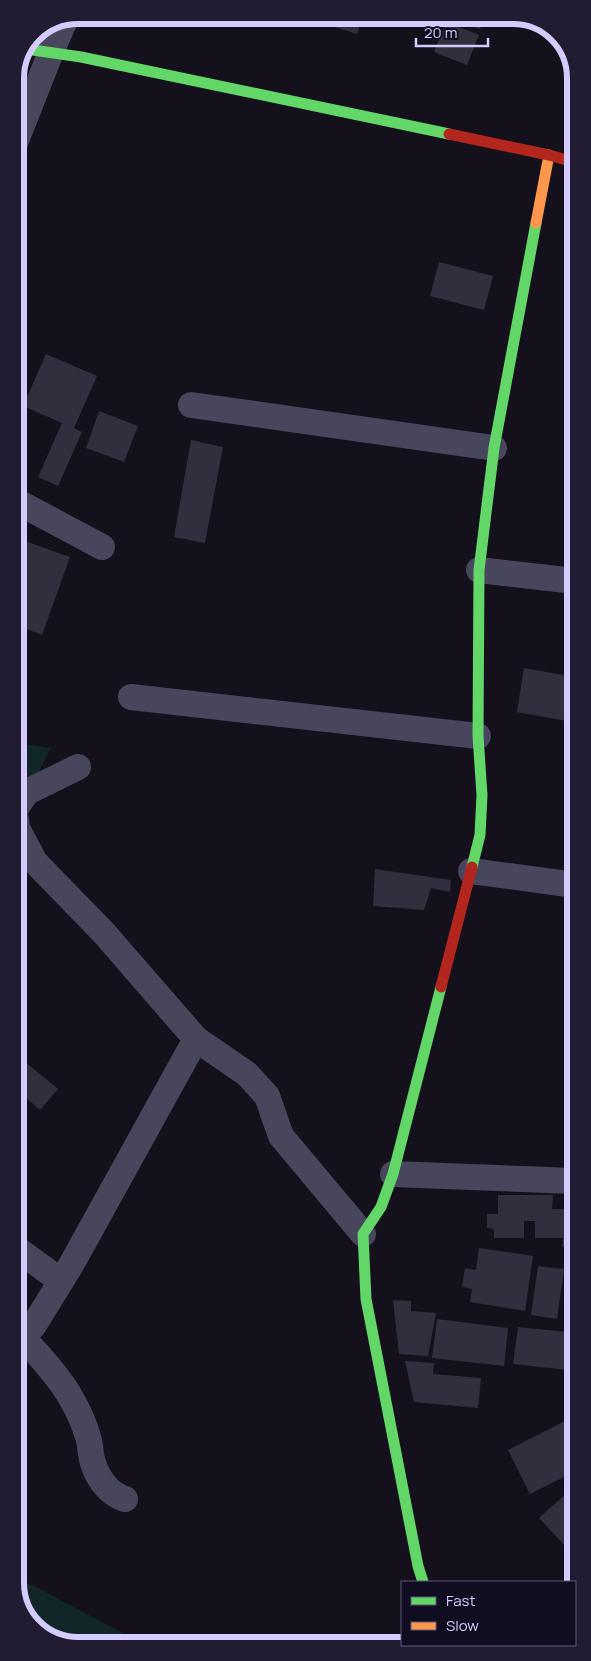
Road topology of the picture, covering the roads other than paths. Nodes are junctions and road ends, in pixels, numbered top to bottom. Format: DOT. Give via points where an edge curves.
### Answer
graph roads {
  1 [pos="58,28"];
  2 [pos="39,50"];
  3 [pos="24,108"];
  4 [pos="549,155"];
  5 [pos="567,160"];
  6 [pos="192,405"];
  7 [pos="494,448"];
  8 [pos="24,506"];
  9 [pos="102,547"];
  10 [pos="480,570"];
  11 [pos="567,579"];
  12 [pos="131,697"];
  13 [pos="478,736"];
  14 [pos="78,767"];
  15 [pos="24,796"];
  16 [pos="24,841"];
  17 [pos="471,871"];
  18 [pos="567,884"];
  19 [pos="196,1039"];
  20 [pos="393,1174"];
  21 [pos="567,1181"];
  22 [pos="363,1234"];
  23 [pos="24,1254"];
  24 [pos="62,1281"];
  25 [pos="24,1336"];
  26 [pos="24,1344"];
  27 [pos="125,1499"];
  28 [pos="423,1581"];
  1 -- 2 [label="street"];
  2 -- 3 [label="street"];
  2 -- 4 [label="street"];
  4 -- 5 [label="street"];
  4 -- 7 [label="street"];
  6 -- 7 [label="street"];
  7 -- 10 [label="street"];
  8 -- 9 [label="street"];
  10 -- 11 [label="street"];
  10 -- 13 [label="street"];
  12 -- 13 [label="street"];
  13 -- 17 [label="street" via="482,795 480,836"];
  14 -- 15 [label="street"];
  16 -- 19 [label="street" via="35,862 104,933"];
  17 -- 18 [label="street"];
  17 -- 20 [label="street"];
  19 -- 22 [label="street" via="247,1074 267,1096 281,1136"];
  19 -- 24 [label="street"];
  20 -- 21 [label="street"];
  20 -- 22 [label="street" via="381,1206"];
  22 -- 28 [label="street" via="366,1299"];
  23 -- 24 [label="street"];
  24 -- 25 [label="street"];
  26 -- 27 [label="street" via="38,1353 70,1396 83,1421 93,1463 103,1483 115,1496"];
}
